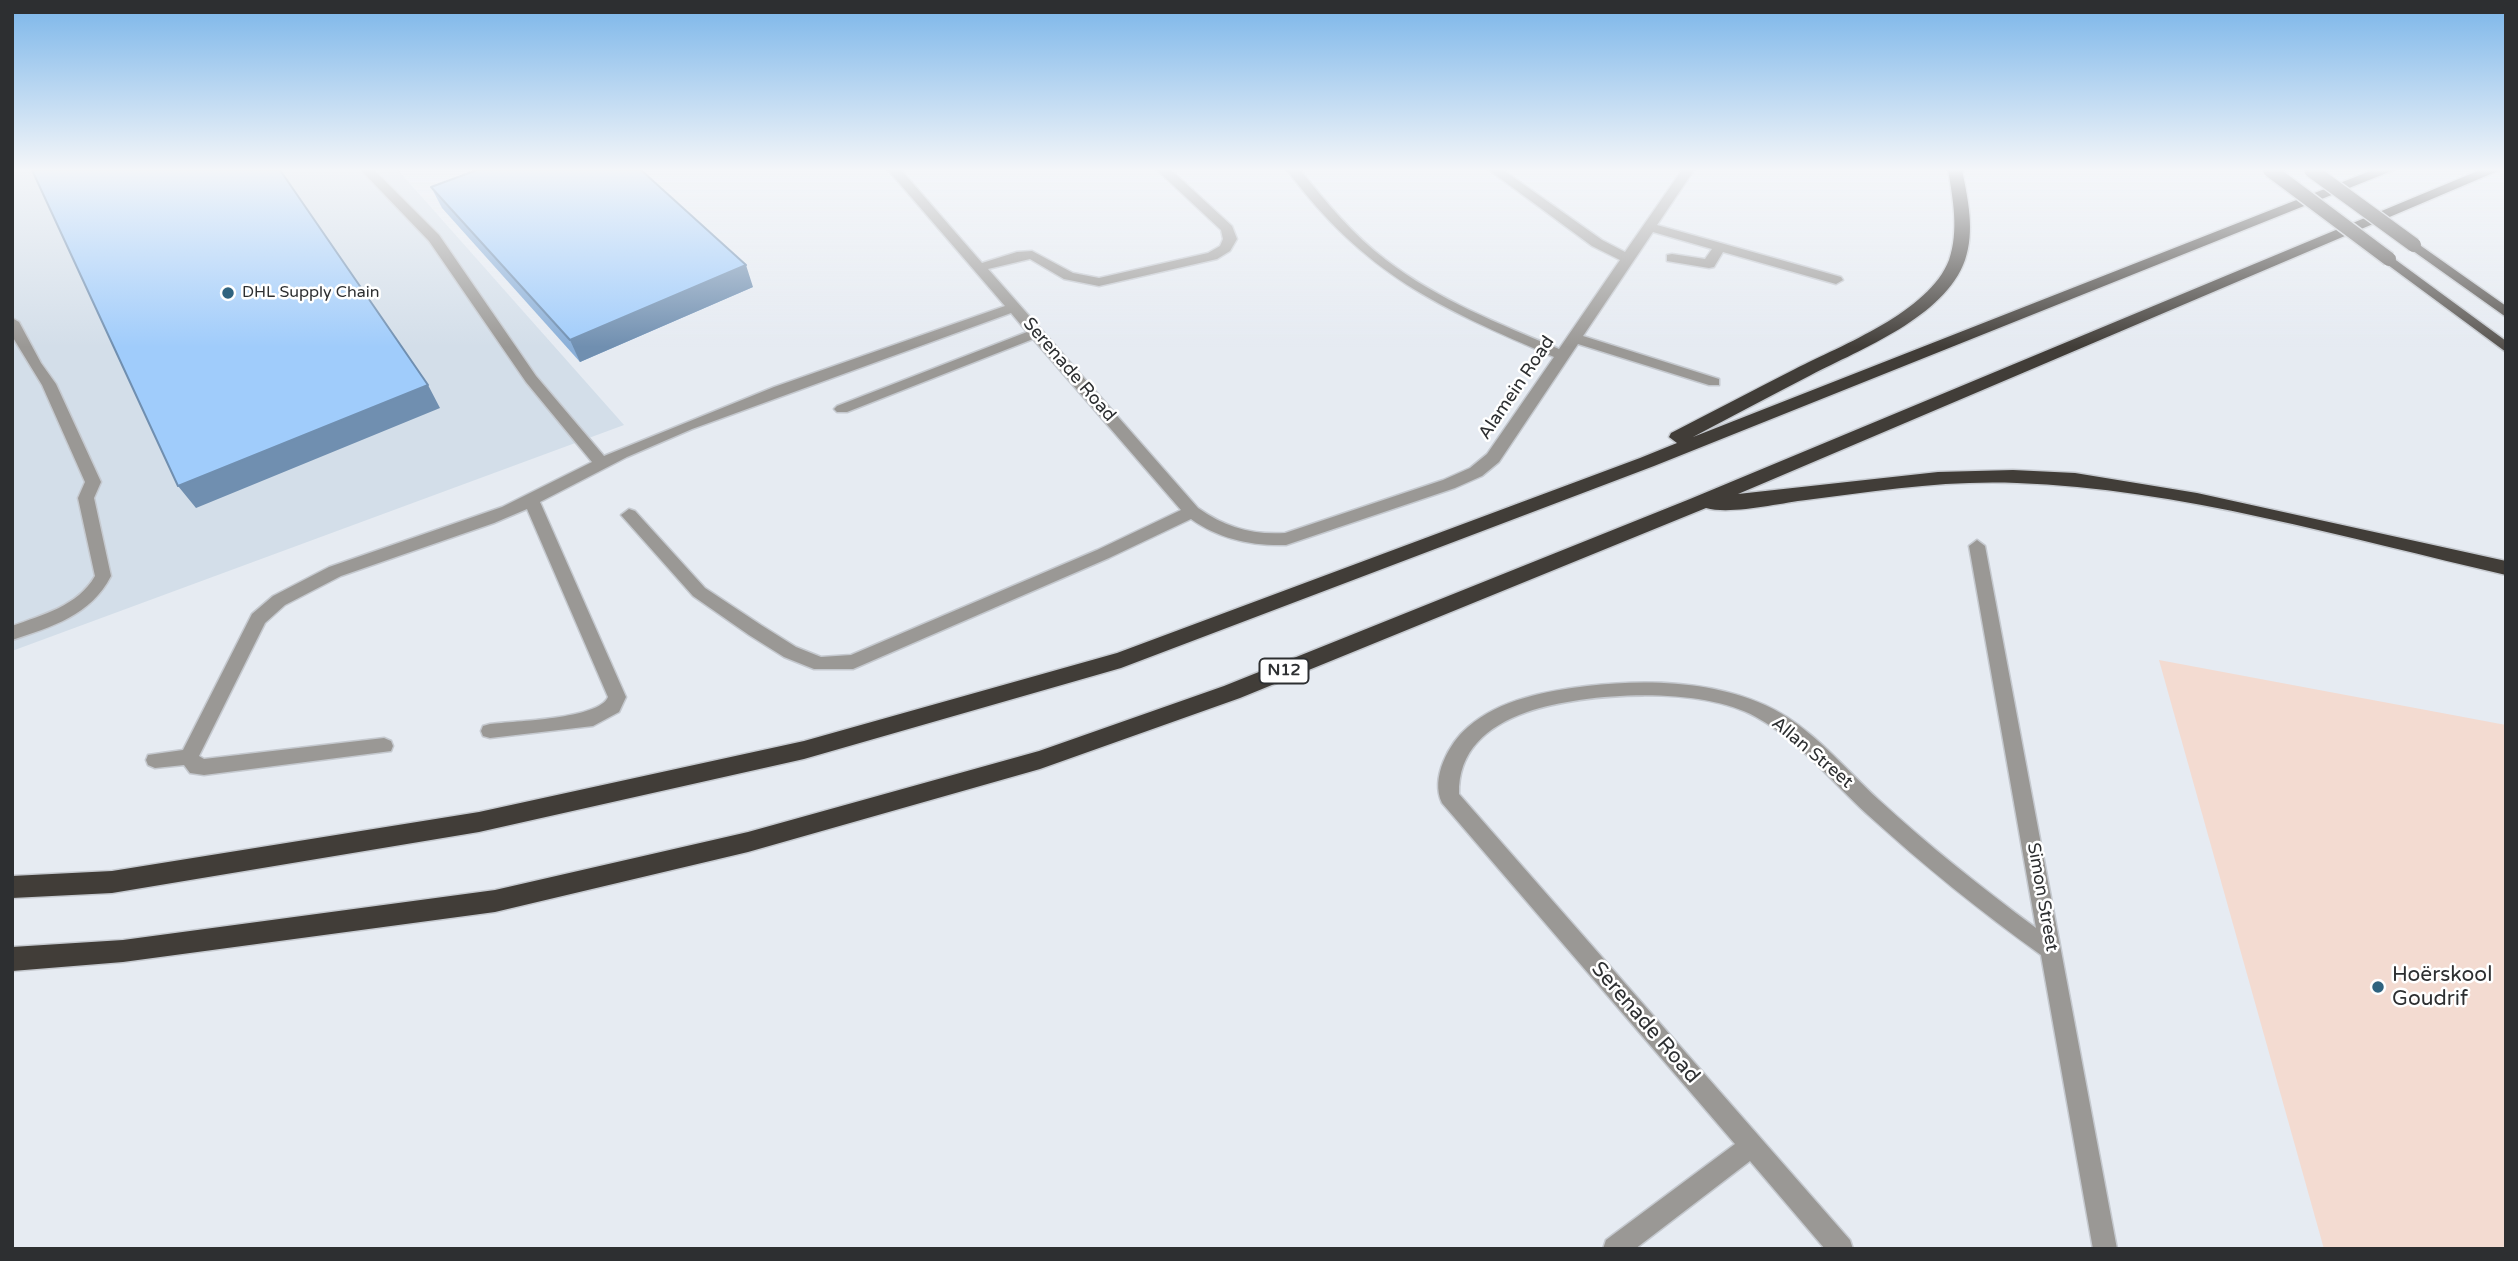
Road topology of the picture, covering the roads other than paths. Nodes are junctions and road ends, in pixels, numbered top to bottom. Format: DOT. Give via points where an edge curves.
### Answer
graph roads {
  1 [pos="425,229"];
  2 [pos="947,229"];
  3 [pos="1227,229"];
  4 [pos="1344,229"];
  5 [pos="1577,229"];
  6 [pos="1649,229"];
  7 [pos="1657,229"];
  8 [pos="1964,229"];
  9 [pos="2238,229"];
  10 [pos="2350,229"];
  11 [pos="2353,229"];
  12 [pos="2392,229"];
  13 [pos="1720,246"];
  14 [pos="1672,258"];
  15 [pos="1628,259"];
  16 [pos="979,268"];
  17 [pos="1836,280"];
  18 [pos="1014,307"];
  19 [pos="2506,313"];
  20 [pos="12,322"];
  21 [pos="1036,333"];
  22 [pos="1575,338"];
  23 [pos="2506,348"];
  24 [pos="1563,356"];
  25 [pos="1714,382"];
  26 [pos="842,409"];
  27 [pos="600,462"];
  28 [pos="1647,462"];
  29 [pos="531,499"];
  30 [pos="1697,504"];
  31 [pos="1192,512"];
  32 [pos="629,515"];
  33 [pos="1263,541"];
  34 [pos="1977,546"];
  35 [pos="2506,568"];
  36 [pos="12,633"];
  37 [pos="490,731"];
  38 [pos="384,746"];
  39 [pos="190,757"];
  40 [pos="155,760"];
  41 [pos="1450,797"];
  42 [pos="12,887"];
  43 [pos="2052,951"];
  44 [pos="12,959"];
  45 [pos="1751,1146"];
  46 [pos="1615,1249"];
  47 [pos="1841,1249"];
  48 [pos="2105,1249"];
  1 -- 27 [label="street" via="531,379"];
  2 -- 16 [label="street, Serenade Road"];
  3 -- 16 [label="street" via="1230,239 1226,248 1212,256 1099,282 1069,276 1032,255"];
  4 -- 24 [label="street" via="1393,272 1457,310"];
  5 -- 15 [label="street"];
  6 -- 15 [label="street, Alamein Road"];
  7 -- 13 [label="street"];
  8 -- 28 [label="highway" via="1957,261 1935,293 1893,326 1682,434"];
  9 -- 28 [label="highway"];
  10 -- 23 [label="main road, bridge"];
  11 -- 30 [label="highway, N12"];
  12 -- 19 [label="main road, bridge"];
  13 -- 14 [label="street" via="1709,264"];
  13 -- 17 [label="street"];
  15 -- 22 [label="street, Alamein Road"];
  16 -- 18 [label="street, Serenade Road"];
  18 -- 21 [label="street, Serenade Road"];
  18 -- 27 [label="street" via="738,404"];
  20 -- 36 [label="street" via="49,383 93,482 86,498 103,576 99,588 85,601"];
  21 -- 26 [label="street"];
  21 -- 31 [label="street, Serenade Road"];
  22 -- 24 [label="street, Alamein Road"];
  22 -- 25 [label="street"];
  24 -- 33 [label="street, Alamein Road" via="1513,432 1476,472 1286,540"];
  27 -- 29 [label="street"];
  28 -- 42 [label="highway" via="1121,660 804,750 479,822 112,882"];
  29 -- 37 [label="street" via="617,697 605,714 593,719"];
  29 -- 39 [label="street" via="491,518 309,581 274,602 258,619"];
  30 -- 35 [label="highway" via="1943,476 2089,481 2236,507"];
  30 -- 44 [label="highway, N12" via="1232,692 1040,760 748,842 495,901 122,951"];
  31 -- 32 [label="street" via="853,662 820,664 790,652 699,592"];
  31 -- 33 [label="street, Serenade Road" via="1212,527"];
  34 -- 43 [label="street, Simon Street"];
  38 -- 39 [label="street" via="204,767"];
  39 -- 40 [label="street"];
  41 -- 43 [label="street, Allan Street" via="1447,773 1458,751 1494,718 1527,704 1569,696 1677,690 1726,698 1761,711 1791,733 1950,876"];
  41 -- 45 [label="street, Serenade Road"];
  43 -- 48 [label="street, Simon Street"];
  45 -- 46 [label="street"];
  45 -- 47 [label="street, Serenade Road"];
}
